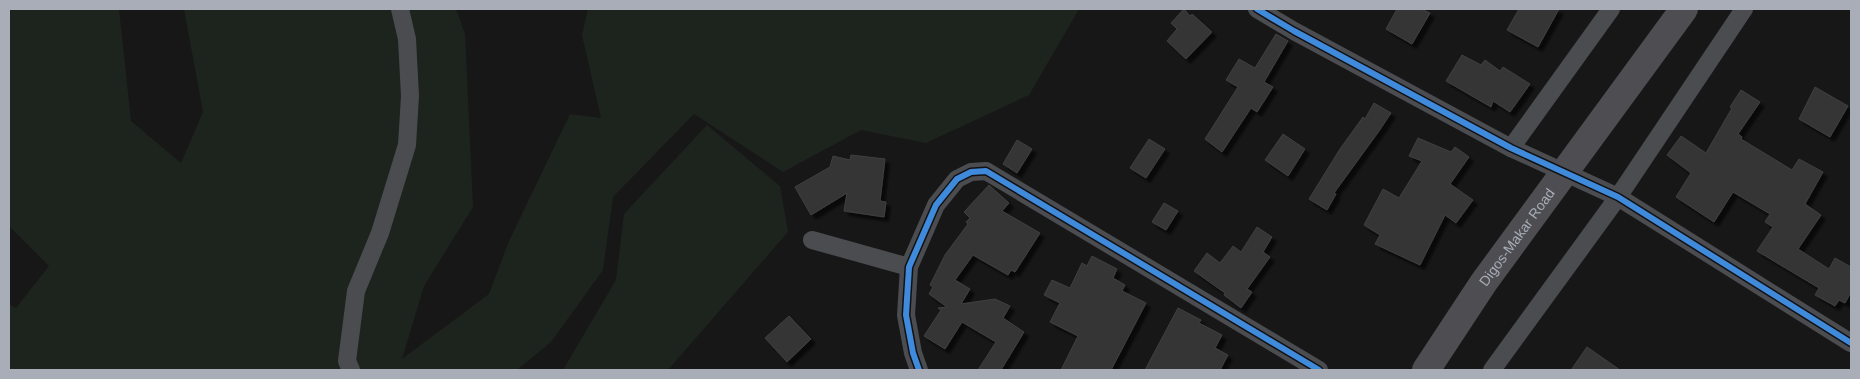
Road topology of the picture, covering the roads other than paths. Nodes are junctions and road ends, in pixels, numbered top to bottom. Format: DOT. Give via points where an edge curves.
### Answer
graph roads {
  1 [pos="400,9"];
  2 [pos="1257,9"];
  3 [pos="1610,9"];
  4 [pos="1684,9"];
  5 [pos="1744,9"];
  6 [pos="1511,148"];
  7 [pos="1564,172"];
  8 [pos="1618,197"];
  9 [pos="812,240"];
  10 [pos="909,267"];
  11 [pos="1851,343"];
  12 [pos="351,370"];
  13 [pos="918,370"];
  14 [pos="1319,370"];
  15 [pos="1426,370"];
  16 [pos="1492,370"];
  1 -- 12 [label="street" via="407,39 410,96 407,146 380,233 356,291 348,361"];
  2 -- 6 [label="street"];
  3 -- 6 [label="street"];
  4 -- 7 [label="highway, Digos-Makar Road"];
  5 -- 8 [label="street"];
  6 -- 7 [label="street"];
  7 -- 8 [label="street"];
  7 -- 15 [label="highway, Digos-Makar Road" via="1484,282"];
  8 -- 11 [label="street"];
  8 -- 16 [label="street"];
  9 -- 10 [label="street"];
  10 -- 13 [label="street" via="906,314"];
  10 -- 14 [label="street" via="936,204 957,179 970,172 986,171"];
}
